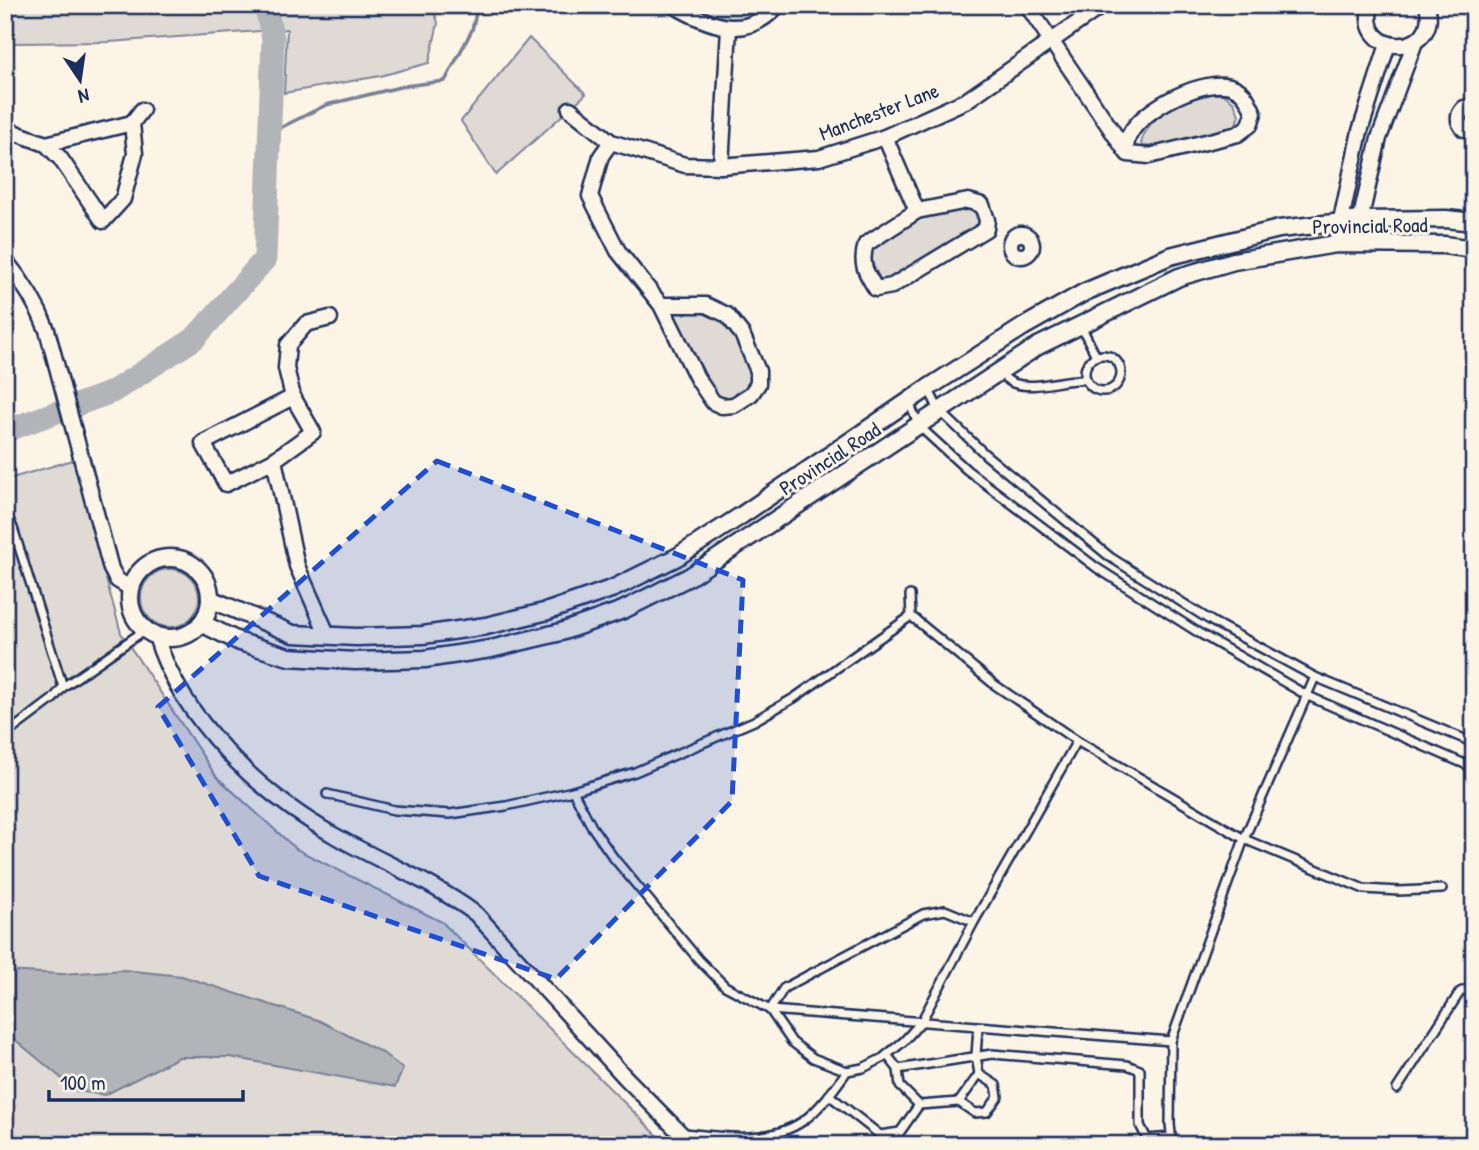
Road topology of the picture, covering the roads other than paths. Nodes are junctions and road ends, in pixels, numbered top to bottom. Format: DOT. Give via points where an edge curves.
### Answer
graph roads {
  1 [pos="673,5"];
  2 [pos="778,5"];
  3 [pos="1027,5"];
  4 [pos="1103,5"];
  5 [pos="1369,6"];
  6 [pos="1431,6"];
  7 [pos="729,28"];
  8 [pos="1052,41"];
  9 [pos="1415,42"];
  10 [pos="1388,44"];
  11 [pos="1474,106"];
  12 [pos="570,109"];
  13 [pos="142,110"];
  14 [pos="132,122"];
  15 [pos="5,129"];
  16 [pos="1474,131"];
  17 [pos="885,137"];
  18 [pos="611,142"];
  19 [pos="46,144"];
  20 [pos="1125,150"];
  21 [pos="721,166"];
  22 [pos="917,211"];
  23 [pos="1361,220"];
  24 [pos="1342,221"];
  25 [pos="1474,222"];
  26 [pos="986,229"];
  27 [pos="1011,239"];
  28 [pos="1356,243"];
  29 [pos="1336,244"];
  30 [pos="1474,249"];
  31 [pos="5,260"];
  32 [pos="661,305"];
  33 [pos="330,318"];
  34 [pos="1080,324"];
  35 [pos="1096,356"];
  36 [pos="998,373"];
  37 [pos="1086,380"];
  38 [pos="928,388"];
  39 [pos="293,397"];
  40 [pos="909,402"];
  41 [pos="939,410"];
  42 [pos="919,426"];
  43 [pos="274,460"];
  44 [pos="5,518"];
  45 [pos="130,588"];
  46 [pos="909,595"];
  47 [pos="210,599"];
  48 [pos="569,604"];
  49 [pos="911,616"];
  50 [pos="201,623"];
  51 [pos="578,626"];
  52 [pos="150,633"];
  53 [pos="328,636"];
  54 [pos="1315,677"];
  55 [pos="63,687"];
  56 [pos="1308,696"];
  57 [pos="7,731"];
  58 [pos="1076,741"];
  59 [pos="1474,743"];
  60 [pos="1474,768"];
  61 [pos="573,791"];
  62 [pos="327,794"];
  63 [pos="1244,839"];
  64 [pos="1441,889"];
  65 [pos="974,922"];
  66 [pos="1474,986"];
  67 [pos="770,1010"];
  68 [pos="921,1022"];
  69 [pos="978,1027"];
  70 [pos="1171,1041"];
  71 [pos="887,1055"];
  72 [pos="976,1056"];
  73 [pos="898,1069"];
  74 [pos="847,1071"];
  75 [pos="979,1074"];
  76 [pos="1397,1089"];
  77 [pos="829,1095"];
  78 [pos="958,1102"];
  79 [pos="919,1105"];
  80 [pos="681,1133"];
  81 [pos="1172,1141"];
  82 [pos="692,1145"];
  1 -- 7 [label="street"];
  2 -- 7 [label="street" via="749,27"];
  3 -- 8 [label="street"];
  4 -- 8 [label="street, Manchester Lane"];
  5 -- 10 [label="street" via="1372,30"];
  6 -- 9 [label="street" via="1429,23"];
  7 -- 21 [label="street"];
  8 -- 17 [label="street, Manchester Lane" via="967,100"];
  8 -- 20 [label="street"];
  9 -- 10 [label="street"];
  9 -- 23 [label="street" via="1379,138"];
  10 -- 24 [label="street" via="1360,131"];
  11 -- 16 [label="street" via="1464,108 1458,116 1464,129"];
  12 -- 18 [label="street, Manchester Lane"];
  13 -- 14 [label="street"];
  14 -- 19 [label="street"];
  14 -- 19 [label="street" via="135,154 123,198 103,222"];
  15 -- 19 [label="street"];
  17 -- 21 [label="street, Manchester Lane" via="819,158"];
  17 -- 22 [label="street"];
  18 -- 21 [label="street, Manchester Lane" via="685,165"];
  18 -- 32 [label="street" via="601,156 590,197 618,251"];
  20 -- 20 [label="street" via="1149,156 1238,134 1250,125 1254,113 1247,97 1233,86 1208,85 1183,93 1146,115 1130,133"];
  22 -- 26 [label="street" via="968,201 982,205"];
  22 -- 26 [label="street" via="866,244 862,258 876,289 892,286"];
  23 -- 24 [label="street, Provincial Road"];
  23 -- 25 [label="street, Provincial Road"];
  23 -- 28 [label="street"];
  24 -- 29 [label="street"];
  24 -- 38 [label="street, Provincial Road" via="1279,229 1170,256 1084,292"];
  26 -- 27 [label="street"];
  28 -- 29 [label="street, Provincial Road"];
  28 -- 30 [label="street, Provincial Road"];
  29 -- 34 [label="street, Provincial Road" via="1234,261 1179,277"];
  31 -- 45 [label="street" via="39,308 110,569"];
  32 -- 32 [label="street" via="713,402 734,405 751,394 758,384 758,371 742,334 727,315 706,305"];
  33 -- 39 [label="street" via="306,324 288,345 286,368"];
  34 -- 35 [label="lane"];
  34 -- 36 [label="street, Provincial Road"];
  35 -- 37 [label="lane" via="1087,363"];
  35 -- 37 [label="lane" via="1114,359 1121,369 1120,381 1105,391 1093,389"];
  36 -- 37 [label="lane" via="1013,383 1031,385"];
  36 -- 41 [label="street, Provincial Road"];
  38 -- 40 [label="street, Provincial Road"];
  38 -- 41 [label="lane"];
  39 -- 43 [label="street" via="313,432"];
  39 -- 43 [label="street" via="203,443 226,484"];
  40 -- 42 [label="lane"];
  40 -- 48 [label="street, Provincial Road" via="677,557"];
  41 -- 42 [label="street, Provincial Road"];
  41 -- 54 [label="lane" via="1110,557 1213,622"];
  42 -- 51 [label="street, Provincial Road" via="689,577 623,610"];
  42 -- 56 [label="lane" via="967,470 1097,568"];
  43 -- 53 [label="street" via="297,566"];
  44 -- 55 [label="lane" via="13,528"];
  45 -- 47 [label="street" via="142,568 175,558 197,567 209,587"];
  45 -- 52 [label="street" via="131,611"];
  46 -- 49 [label="lane"];
  47 -- 50 [label="street"];
  47 -- 53 [label="street, Provincial Road" via="293,634"];
  48 -- 51 [label="street"];
  48 -- 53 [label="street, Provincial Road" via="486,626 423,635"];
  49 -- 58 [label="lane" via="995,685"];
  49 -- 61 [label="lane" via="754,721 635,772"];
  50 -- 51 [label="street, Provincial Road" via="240,642 289,657 355,661 491,649"];
  50 -- 52 [label="street" via="180,637"];
  52 -- 55 [label="lane"];
  52 -- 80 [label="street" via="185,702 242,765 282,801 335,836 447,893 476,914"];
  54 -- 56 [label="lane"];
  54 -- 59 [label="lane"];
  55 -- 57 [label="lane"];
  56 -- 60 [label="lane"];
  56 -- 63 [label="lane"];
  58 -- 63 [label="lane"];
  58 -- 65 [label="lane"];
  61 -- 62 [label="lane" via="450,814 394,810"];
  61 -- 67 [label="lane" via="613,857 699,960 725,986"];
  63 -- 64 [label="lane" via="1364,889"];
  63 -- 70 [label="lane"];
  65 -- 67 [label="lane" via="945,910 923,914 784,988"];
  65 -- 68 [label="lane"];
  66 -- 76 [label="lane" via="1460,992"];
  67 -- 68 [label="lane"];
  67 -- 74 [label="lane" via="792,1041 813,1058"];
  68 -- 69 [label="lane"];
  68 -- 71 [label="lane"];
  69 -- 70 [label="lane"];
  69 -- 72 [label="lane"];
  70 -- 81 [label="lane"];
  71 -- 73 [label="lane"];
  71 -- 74 [label="lane"];
  72 -- 73 [label="lane"];
  72 -- 75 [label="lane"];
  72 -- 81 [label="lane" via="1127,1065 1140,1070 1140,1125 1147,1139"];
  73 -- 79 [label="lane" via="900,1086"];
  74 -- 77 [label="lane"];
  75 -- 78 [label="lane"];
  75 -- 78 [label="lane" via="996,1085 998,1097 986,1112 975,1113"];
  77 -- 79 [label="lane" via="880,1135 900,1132"];
  77 -- 80 [label="lane" via="802,1122 767,1135 728,1138"];
  78 -- 79 [label="lane"];
  80 -- 82 [label="street"];
}
